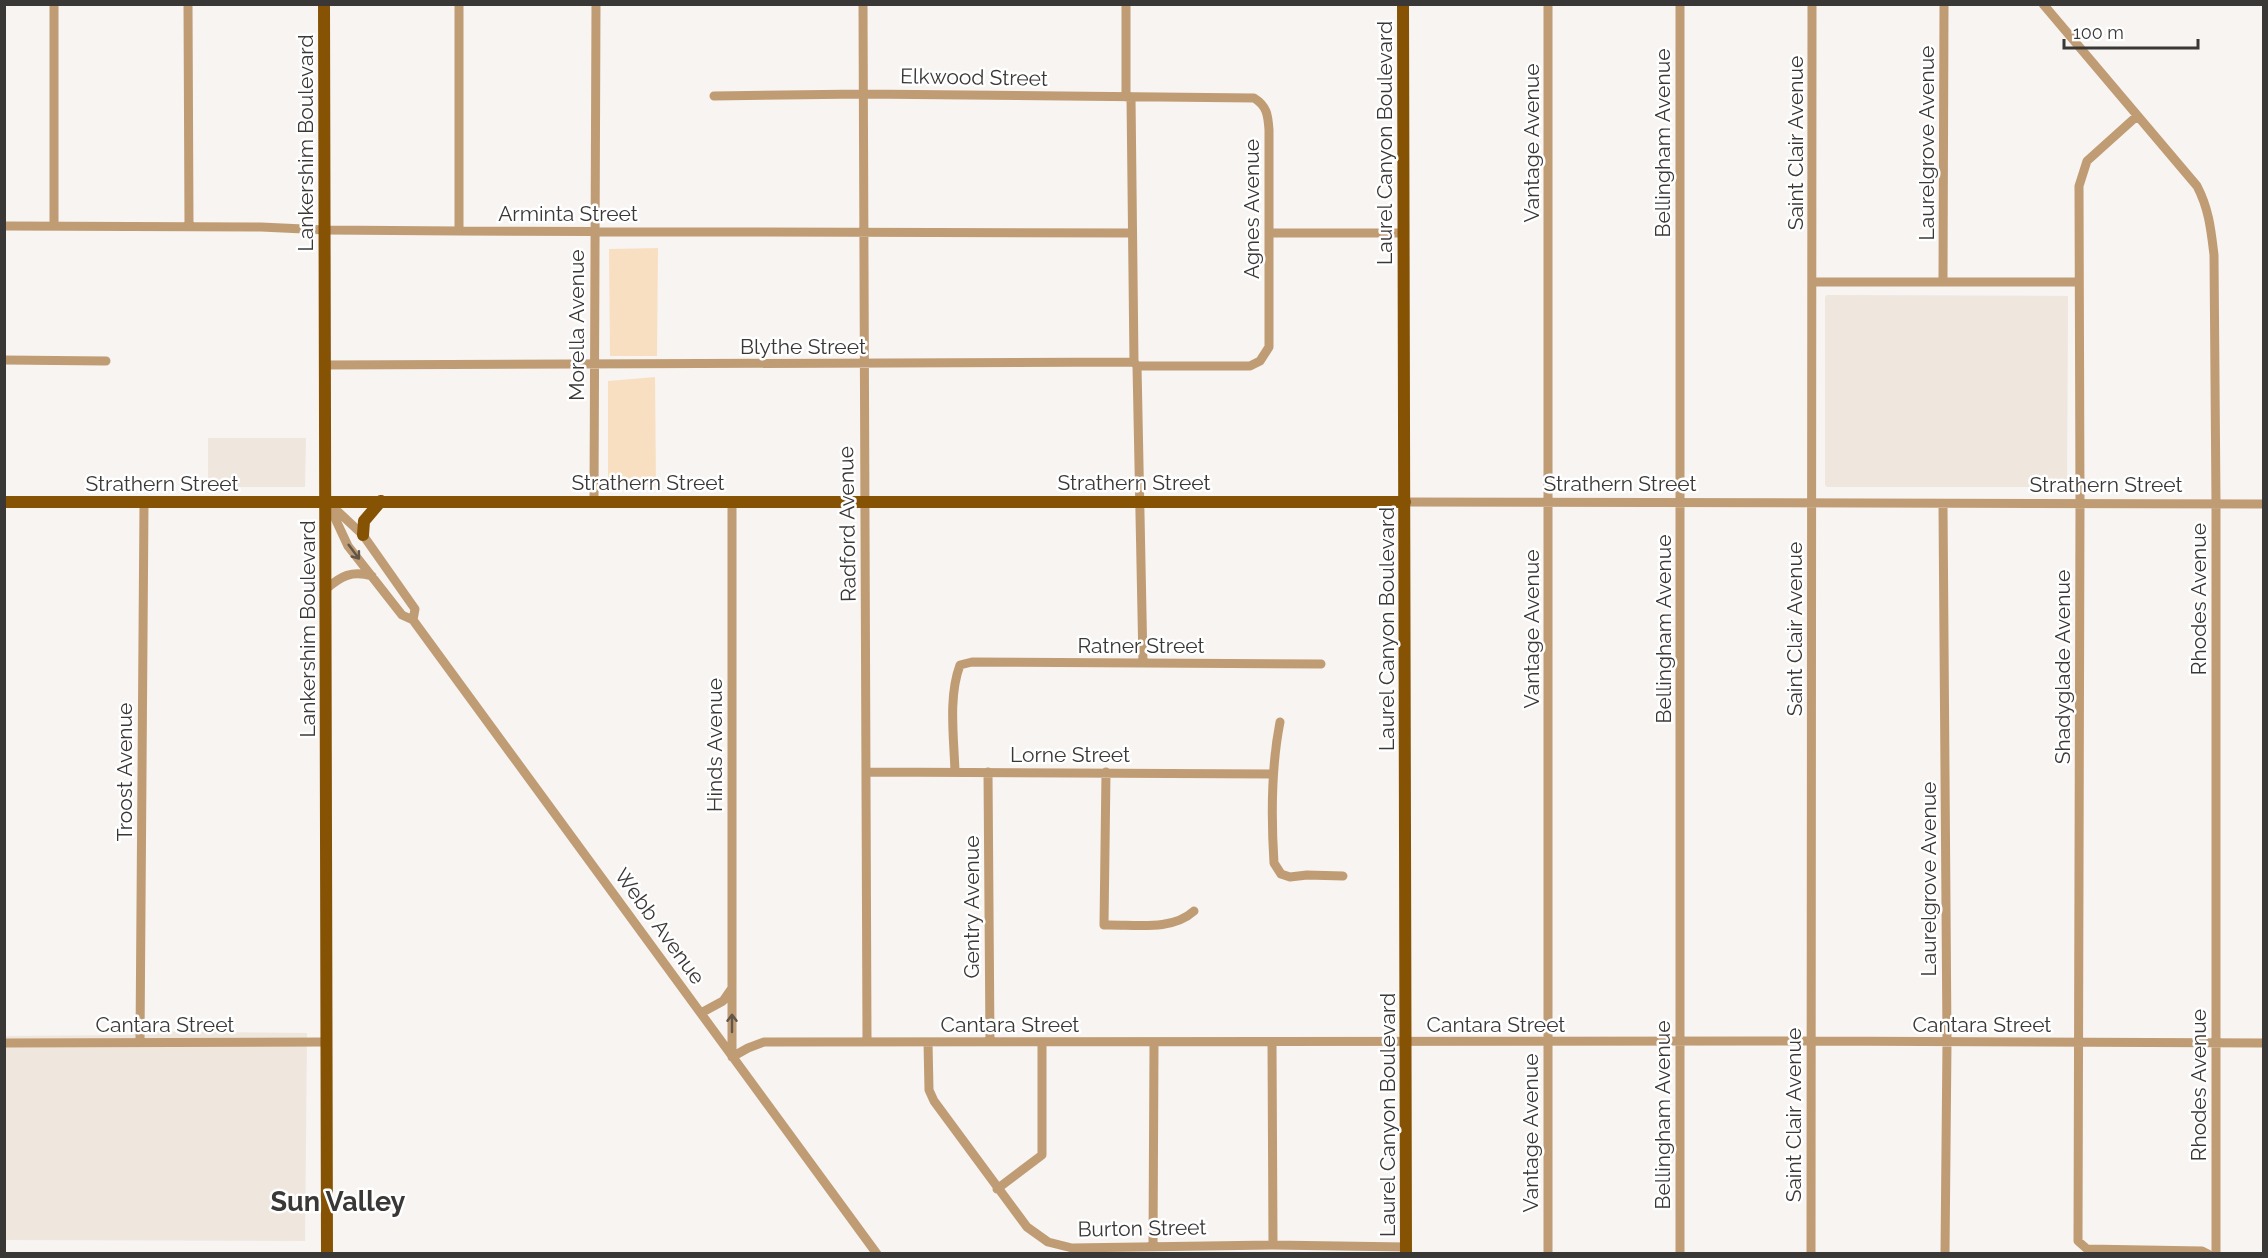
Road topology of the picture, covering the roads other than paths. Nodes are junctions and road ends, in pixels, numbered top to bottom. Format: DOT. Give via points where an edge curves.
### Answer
graph roads {
  1 [pos="54,4"];
  2 [pos="188,4"];
  3 [pos="324,4"];
  4 [pos="459,4"];
  5 [pos="596,4"];
  6 [pos="863,4"];
  7 [pos="1126,4"];
  8 [pos="1403,4"];
  9 [pos="1548,4"];
  10 [pos="1680,4"];
  11 [pos="1812,4"];
  12 [pos="1944,4"];
  13 [pos="2043,4"];
  14 [pos="863,94"];
  15 [pos="714,96"];
  16 [pos="1129,97"];
  17 [pos="1233,97"];
  18 [pos="2137,116"];
  19 [pos="4,226"];
  20 [pos="54,226"];
  21 [pos="189,226"];
  22 [pos="325,230"];
  23 [pos="459,231"];
  24 [pos="594,231"];
  25 [pos="863,231"];
  26 [pos="1132,233"];
  27 [pos="1269,233"];
  28 [pos="1404,233"];
  29 [pos="1813,282"];
  30 [pos="1943,282"];
  31 [pos="2079,282"];
  32 [pos="1269,347"];
  33 [pos="4,360"];
  34 [pos="106,361"];
  35 [pos="594,364"];
  36 [pos="864,364"];
  37 [pos="1136,364"];
  38 [pos="326,365"];
  39 [pos="327,501"];
  40 [pos="381,501"];
  41 [pos="594,501"];
  42 [pos="732,501"];
  43 [pos="864,501"];
  44 [pos="1139,501"];
  45 [pos="4,502"];
  46 [pos="1405,502"];
  47 [pos="144,503"];
  48 [pos="1549,503"];
  49 [pos="1681,503"];
  50 [pos="1812,503"];
  51 [pos="2080,503"];
  52 [pos="2216,504"];
  53 [pos="2264,504"];
  54 [pos="1943,505"];
  55 [pos="363,535"];
  56 [pos="373,577"];
  57 [pos="326,590"];
  58 [pos="413,620"];
  59 [pos="1143,663"];
  60 [pos="1321,664"];
  61 [pos="1280,722"];
  62 [pos="867,772"];
  63 [pos="955,772"];
  64 [pos="988,772"];
  65 [pos="1106,772"];
  66 [pos="1273,774"];
  67 [pos="1343,876"];
  68 [pos="1194,911"];
  69 [pos="732,988"];
  70 [pos="701,1012"];
  71 [pos="1680,1041"];
  72 [pos="1811,1041"];
  73 [pos="140,1042"];
  74 [pos="326,1042"];
  75 [pos="867,1042"];
  76 [pos="928,1042"];
  77 [pos="990,1042"];
  78 [pos="1042,1042"];
  79 [pos="1272,1042"];
  80 [pos="1548,1042"];
  81 [pos="1947,1042"];
  82 [pos="2078,1042"];
  83 [pos="4,1043"];
  84 [pos="1154,1043"];
  85 [pos="1407,1043"];
  86 [pos="2216,1043"];
  87 [pos="2264,1043"];
  88 [pos="732,1057"];
  89 [pos="997,1189"];
  90 [pos="1273,1245"];
  91 [pos="1153,1246"];
  92 [pos="1406,1250"];
  93 [pos="327,1254"];
  94 [pos="877,1254"];
  95 [pos="1548,1254"];
  96 [pos="1680,1254"];
  97 [pos="1811,1254"];
  98 [pos="1945,1254"];
  99 [pos="2208,1254"];
  100 [pos="2216,1254"];
  1 -- 20 [label="street"];
  2 -- 21 [label="street"];
  3 -- 22 [label="main road, Lankershim Boulevard"];
  4 -- 23 [label="street"];
  5 -- 24 [label="street, Morella Avenue"];
  6 -- 14 [label="street, Radford Avenue"];
  7 -- 16 [label="street"];
  8 -- 28 [label="main road, Laurel Canyon Boulevard"];
  9 -- 48 [label="street, Vantage Avenue"];
  10 -- 49 [label="street, Bellingham Avenue"];
  11 -- 29 [label="street, Saint Clair Avenue"];
  12 -- 30 [label="street, Laurelgrove Avenue"];
  13 -- 18 [label="street, Rhodes Avenue"];
  14 -- 15 [label="street, Elkwood Street"];
  14 -- 16 [label="street, Elkwood Street"];
  14 -- 25 [label="street, Radford Avenue"];
  16 -- 17 [label="street, Elkwood Street"];
  16 -- 26 [label="street"];
  17 -- 27 [label="street, Agnes Avenue" via="1254,98 1268,114"];
  18 -- 31 [label="street, Shadyglade Avenue" via="2087,161 2082,173"];
  18 -- 52 [label="street, Rhodes Avenue" via="2197,186 2209,217 2214,255"];
  19 -- 20 [label="street, Arminta Street"];
  20 -- 21 [label="street, Arminta Street"];
  21 -- 22 [label="street, Arminta Street"];
  22 -- 23 [label="street, Arminta Street"];
  22 -- 38 [label="main road, Lankershim Boulevard"];
  23 -- 24 [label="street, Arminta Street"];
  24 -- 25 [label="street, Arminta Street"];
  24 -- 35 [label="street, Morella Avenue"];
  25 -- 26 [label="street, Arminta Street"];
  25 -- 36 [label="street, Radford Avenue"];
  26 -- 37 [label="street"];
  27 -- 28 [label="street"];
  27 -- 32 [label="street, Agnes Avenue"];
  28 -- 46 [label="main road, Laurel Canyon Boulevard"];
  29 -- 30 [label="street"];
  29 -- 50 [label="street, Saint Clair Avenue"];
  30 -- 31 [label="street"];
  31 -- 51 [label="street, Shadyglade Avenue"];
  32 -- 37 [label="street, Blythe Street" via="1260,361 1250,366"];
  33 -- 34 [label="street"];
  35 -- 36 [label="street, Blythe Street"];
  35 -- 38 [label="street, Blythe Street"];
  35 -- 41 [label="street, Morella Avenue"];
  36 -- 37 [label="street, Blythe Street"];
  36 -- 43 [label="street, Radford Avenue"];
  37 -- 44 [label="street"];
  38 -- 39 [label="main road, Lankershim Boulevard"];
  39 -- 40 [label="main road, Strathern Street"];
  39 -- 47 [label="main road, Strathern Street"];
  39 -- 55 [label="street, Webb Avenue"];
  39 -- 56 [label="street, Webb Avenue, one-way" via="348,546"];
  39 -- 57 [label="main road, Lankershim Boulevard"];
  40 -- 41 [label="main road, Strathern Street"];
  40 -- 55 [label="main road" via="364,521"];
  41 -- 42 [label="main road, Strathern Street"];
  42 -- 43 [label="main road, Strathern Street"];
  42 -- 69 [label="street, Hinds Avenue"];
  43 -- 44 [label="main road, Strathern Street"];
  43 -- 62 [label="street, Radford Avenue"];
  44 -- 46 [label="main road, Strathern Street"];
  44 -- 59 [label="street"];
  45 -- 47 [label="main road, Strathern Street"];
  46 -- 48 [label="street, Strathern Street"];
  46 -- 85 [label="main road, Laurel Canyon Boulevard"];
  47 -- 73 [label="street, Troost Avenue"];
  48 -- 49 [label="street, Strathern Street"];
  48 -- 80 [label="street, Vantage Avenue"];
  49 -- 50 [label="street, Strathern Street"];
  49 -- 71 [label="street, Bellingham Avenue"];
  50 -- 54 [label="street, Strathern Street"];
  50 -- 72 [label="street, Saint Clair Avenue"];
  51 -- 52 [label="street, Strathern Street"];
  51 -- 54 [label="street, Strathern Street"];
  51 -- 82 [label="street, Shadyglade Avenue"];
  52 -- 53 [label="street, Strathern Street"];
  52 -- 86 [label="street, Rhodes Avenue"];
  54 -- 81 [label="street, Laurelgrove Avenue"];
  55 -- 58 [label="street, Webb Avenue" via="415,609"];
  56 -- 57 [label="street" via="348,574"];
  56 -- 58 [label="street, Webb Avenue" via="402,615"];
  57 -- 74 [label="main road, Lankershim Boulevard"];
  58 -- 70 [label="street, Webb Avenue"];
  59 -- 60 [label="street, Ratner Street"];
  59 -- 63 [label="street, Ratner Street" via="960,665 954,692"];
  61 -- 66 [label="street"];
  62 -- 63 [label="street, Lorne Street"];
  62 -- 75 [label="street, Radford Avenue"];
  63 -- 64 [label="street, Lorne Street"];
  64 -- 65 [label="street, Lorne Street"];
  64 -- 77 [label="street, Gentry Avenue"];
  65 -- 66 [label="street, Lorne Street"];
  65 -- 68 [label="street" via="1104,925 1172,924"];
  66 -- 67 [label="street" via="1274,863 1281,874 1290,878"];
  69 -- 70 [label="street" via="723,1001"];
  88 -- 69 [label="street, Hinds Avenue, one-way"];
  70 -- 88 [label="street, Webb Avenue"];
  71 -- 72 [label="street, Cantara Street"];
  71 -- 80 [label="street, Cantara Street"];
  71 -- 96 [label="street, Bellingham Avenue"];
  72 -- 81 [label="street, Cantara Street"];
  72 -- 97 [label="street, Saint Clair Avenue"];
  73 -- 74 [label="street, Cantara Street"];
  73 -- 83 [label="street, Cantara Street"];
  74 -- 93 [label="main road, Lankershim Boulevard"];
  75 -- 76 [label="street, Cantara Street"];
  75 -- 88 [label="street, Cantara Street" via="764,1042"];
  76 -- 77 [label="street, Cantara Street"];
  76 -- 89 [label="street, Burton Street" via="929,1090 934,1101"];
  77 -- 78 [label="street, Cantara Street"];
  78 -- 84 [label="street, Cantara Street"];
  78 -- 89 [label="street" via="1042,1155"];
  79 -- 84 [label="street, Cantara Street"];
  79 -- 85 [label="street, Cantara Street"];
  79 -- 90 [label="street"];
  80 -- 85 [label="street, Cantara Street"];
  80 -- 95 [label="street, Vantage Avenue"];
  81 -- 82 [label="street, Cantara Street"];
  81 -- 98 [label="street, Laurelgrove Avenue"];
  82 -- 86 [label="street, Cantara Street"];
  82 -- 99 [label="street, Shadyglade Avenue" via="2078,1241 2087,1249"];
  84 -- 91 [label="street"];
  85 -- 92 [label="main road, Laurel Canyon Boulevard"];
  86 -- 87 [label="street, Cantara Street"];
  86 -- 100 [label="street, Rhodes Avenue"];
  88 -- 94 [label="street, Webb Avenue"];
  89 -- 91 [label="street, Burton Street" via="1027,1227 1048,1242 1072,1248"];
  90 -- 91 [label="street, Burton Street"];
  90 -- 92 [label="street, Burton Street"];
}
